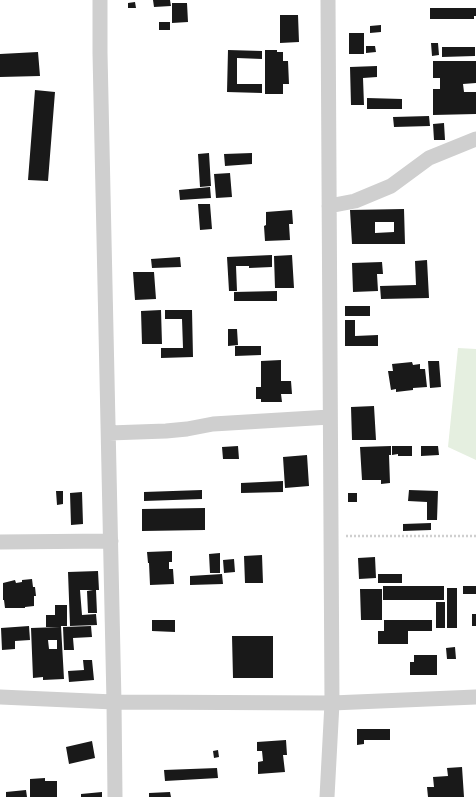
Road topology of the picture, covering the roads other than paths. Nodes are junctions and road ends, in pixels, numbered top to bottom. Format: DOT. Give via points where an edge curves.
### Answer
graph roads {
  1 [pos="100,0"];
  2 [pos="328,0"];
  3 [pos="476,139"];
  4 [pos="329,206"];
  5 [pos="330,417"];
  6 [pos="109,433"];
  7 [pos="111,541"];
  8 [pos="0,542"];
  9 [pos="0,697"];
  10 [pos="476,697"];
  11 [pos="114,702"];
  12 [pos="332,703"];
  13 [pos="115,797"];
  14 [pos="328,797"];
  1 -- 6 [label="street"];
  2 -- 4 [label="street"];
  3 -- 4 [label="street" via="429,158 391,186 354,201"];
  4 -- 5 [label="street"];
  5 -- 6 [label="street" via="213,424 166,431"];
  5 -- 12 [label="street"];
  6 -- 7 [label="street"];
  7 -- 8 [label="street"];
  7 -- 11 [label="street"];
  9 -- 11 [label="street"];
  10 -- 12 [label="street"];
  11 -- 12 [label="street"];
  11 -- 13 [label="street"];
  12 -- 14 [label="street"];
}
